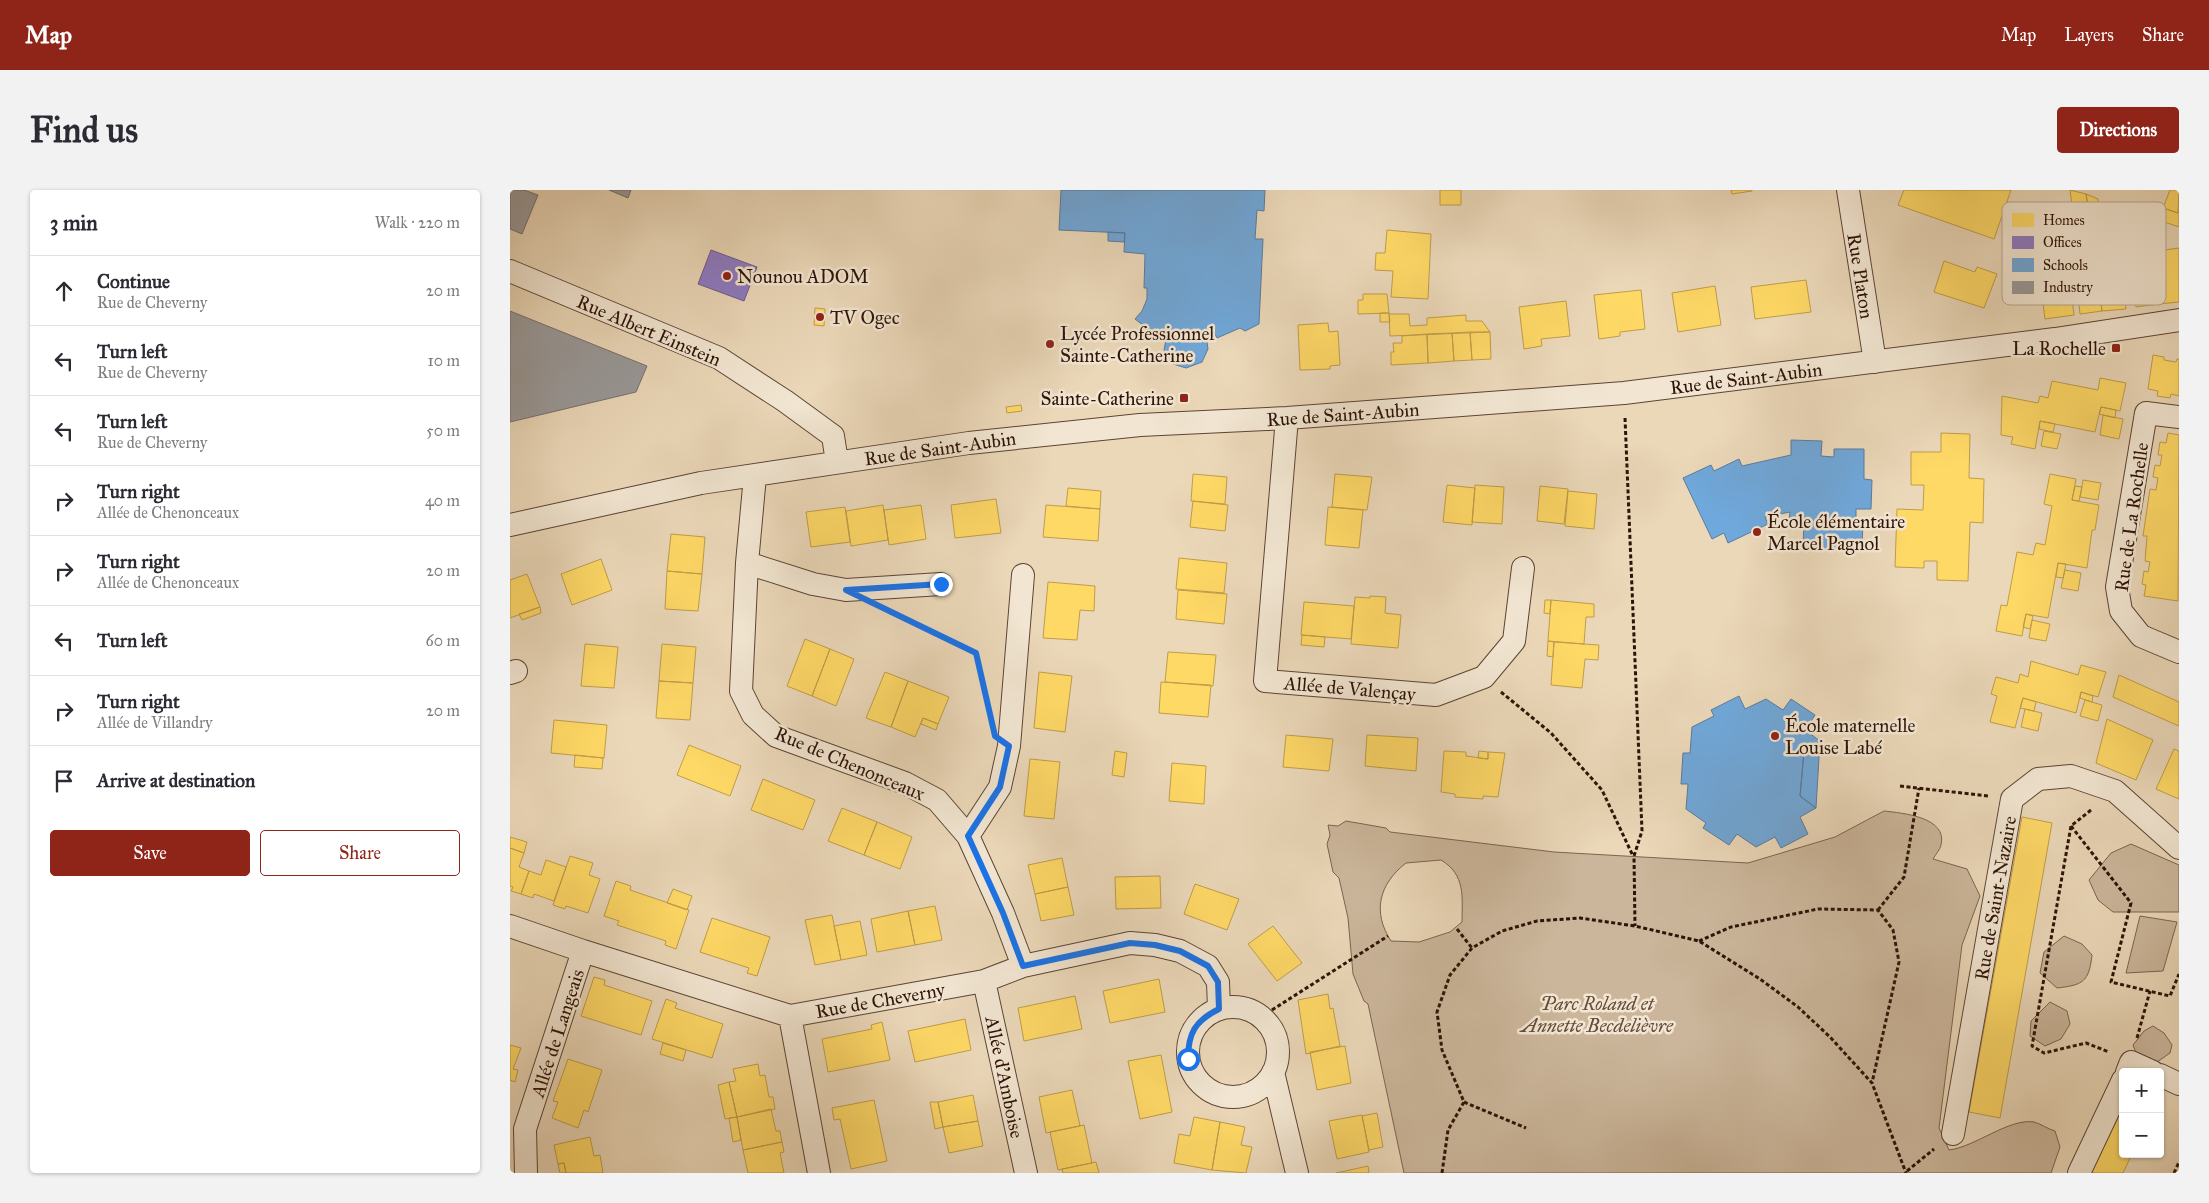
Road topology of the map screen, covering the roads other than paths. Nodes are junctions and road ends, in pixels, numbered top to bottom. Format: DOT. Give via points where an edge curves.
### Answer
graph roads {
  1 [pos="1848,190"];
  2 [pos="510,271"];
  3 [pos="2179,320"];
  4 [pos="1876,362"];
  5 [pos="2179,416"];
  6 [pos="1287,418"];
  7 [pos="837,462"];
  8 [pos="755,476"];
  9 [pos="510,525"];
  10 [pos="747,563"];
  11 [pos="1523,568"];
  12 [pos="1023,575"];
  13 [pos="941,584"];
  14 [pos="2179,652"];
  15 [pos="968,836"];
  16 [pos="2179,848"];
  17 [pos="510,926"];
  18 [pos="583,952"];
  19 [pos="1023,966"];
  20 [pos="984,981"];
  21 [pos="1219,1009"];
  22 [pos="790,1016"];
  23 [pos="1273,1072"];
  24 [pos="2164,1077"];
  25 [pos="2179,1084"];
  26 [pos="2119,1088"];
  27 [pos="1953,1134"];
  28 [pos="526,1173"];
  29 [pos="819,1173"];
  30 [pos="1026,1173"];
  31 [pos="1297,1173"];
  32 [pos="2079,1173"];
  1 -- 4 [label="street, Rue Platon"];
  2 -- 7 [label="street, Rue Albert Einstein" via="719,358 833,436"];
  3 -- 4 [label="street, Rue de Saint-Aubin"];
  4 -- 6 [label="street, Rue de Saint-Aubin" via="1624,393"];
  5 -- 14 [label="street, Rue de La Rochelle" via="2146,413 2117,587 2121,611 2141,636"];
  6 -- 7 [label="street, Rue de Saint-Aubin" via="1131,426 969,443"];
  6 -- 11 [label="street, Allée de Valençay" via="1265,681 1436,695 1484,677 1514,641"];
  7 -- 8 [label="street, Rue de Saint-Aubin"];
  8 -- 9 [label="street, Rue de Saint-Aubin" via="681,487"];
  8 -- 10 [label="street, Rue de Chenonceaux"];
  10 -- 13 [label="street" via="813,584 846,590"];
  10 -- 15 [label="street, Rue de Chenonceaux" via="741,691 753,715 776,736 904,782 937,800"];
  12 -- 15 [label="street" via="1009,746 1000,787"];
  15 -- 19 [label="street, Rue de Chenonceaux"];
  16 -- 27 [label="street, Rue de Saint-Nazaire" via="2115,791 2071,776 2038,779 2012,799"];
  17 -- 18 [label="street, Rue de Cheverny"];
  18 -- 22 [label="street, Rue de Cheverny"];
  18 -- 28 [label="street, Allée de Langeais" via="525,1129"];
  19 -- 20 [label="street, Rue de Cheverny"];
  19 -- 21 [label="street, Rue de Cheverny" via="1130,943 1155,945 1180,951 1208,966 1218,982"];
  20 -- 22 [label="street, Rue de Cheverny"];
  20 -- 30 [label="street, Allée d'Amboise"];
  21 -- 23 [label="street" via="1248,1009 1271,1028 1277,1042"];
  21 -- 23 [label="street" via="1205,1016 1194,1028 1188,1043 1188,1059 1204,1087 1234,1097 1249,1094 1263,1085"];
  22 -- 29 [label="street"];
  23 -- 31 [label="street"];
  24 -- 25 [label="street"];
  26 -- 32 [label="street"];
}
